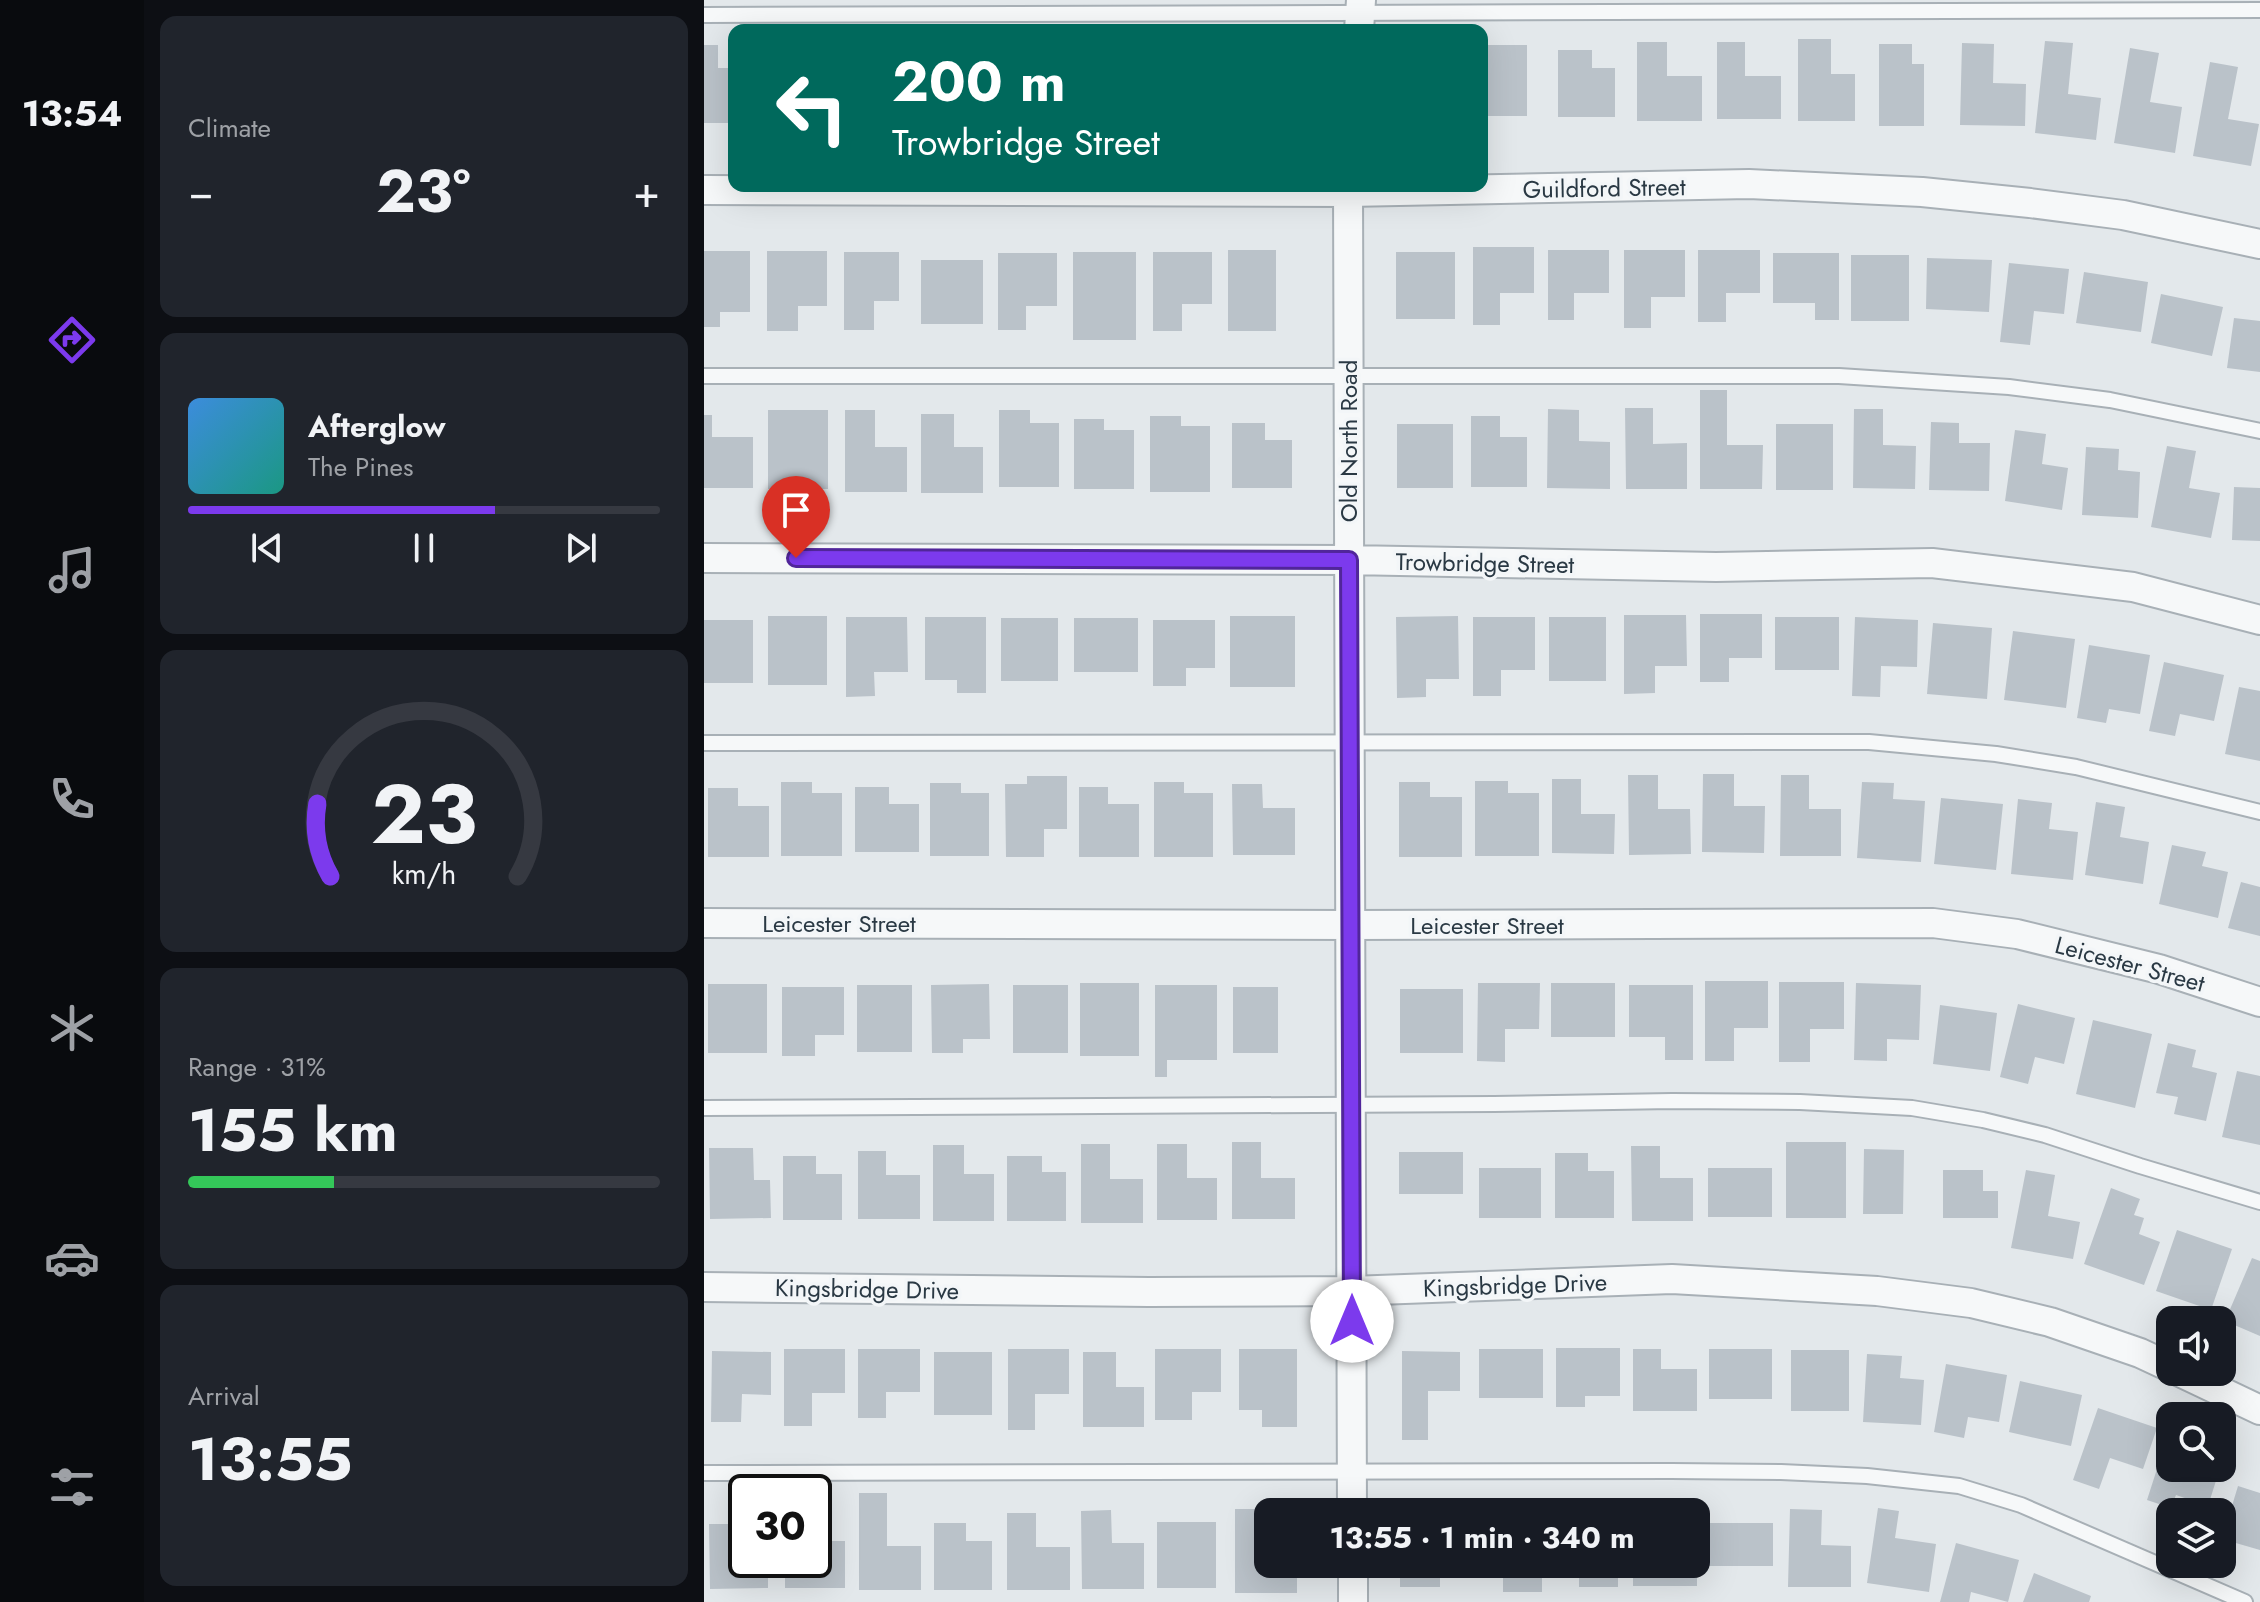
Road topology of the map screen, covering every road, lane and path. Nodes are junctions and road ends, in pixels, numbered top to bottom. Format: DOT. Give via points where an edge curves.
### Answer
graph roads {
  1 [pos="2260,10"];
  2 [pos="704,15"];
  3 [pos="1360,15"];
  4 [pos="1488,187"];
  5 [pos="704,190"];
  6 [pos="728,190"];
  7 [pos="1348,192"];
  8 [pos="2260,244"];
  9 [pos="704,376"];
  10 [pos="1348,376"];
  11 [pos="2260,431"];
  12 [pos="704,558"];
  13 [pos="1349,560"];
  14 [pos="2260,620"];
  15 [pos="1349,742"];
  16 [pos="704,743"];
  17 [pos="2260,812"];
  18 [pos="704,923"];
  19 [pos="1349,925"];
  20 [pos="2260,1002"];
  21 [pos="1351,1105"];
  22 [pos="704,1108"];
  23 [pos="2260,1202"];
  24 [pos="704,1287"];
  25 [pos="1351,1291"];
  26 [pos="2156,1360"];
  27 [pos="2209,1386"];
  28 [pos="2260,1410"];
  29 [pos="1352,1471"];
  30 [pos="704,1473"];
  31 [pos="1352,1498"];
  32 [pos="1353,1578"];
  33 [pos="1353,1602"];
  34 [pos="2245,1602"];
  1 -- 3 [label="lane"];
  2 -- 3 [label="lane"];
  4 -- 8 [label="street, Guildford Street" via="1749,184 1922,192 2123,215"];
  5 -- 6 [label="street, Guildford Street"];
  7 -- 10 [label="street, Old North Road"];
  9 -- 10 [label="lane"];
  10 -- 11 [label="lane" via="1914,380 2110,400"];
  10 -- 13 [label="street, Old North Road"];
  12 -- 13 [label="street, Trowbridge Street"];
  13 -- 14 [label="street, Trowbridge Street" via="1716,567 1932,563 2133,587"];
  13 -- 15 [label="street, Old North Road"];
  15 -- 16 [label="lane"];
  15 -- 17 [label="lane" via="1927,746 2076,767"];
  15 -- 19 [label="street, Old North Road"];
  18 -- 19 [label="street, Leicester Street"];
  19 -- 20 [label="street, Leicester Street" via="1933,923 2031,937 2159,969"];
  19 -- 21 [label="street, Old North Road"];
  21 -- 22 [label="lane"];
  21 -- 23 [label="lane" via="1672,1101 1912,1108 2045,1135"];
  21 -- 25 [label="street, Old North Road"];
  24 -- 25 [label="street, Kingsbridge Drive"];
  25 -- 26 [label="street, Kingsbridge Drive" via="1672,1279 1877,1291 1971,1303 2050,1322"];
  25 -- 29 [label="street, Old North Road"];
  27 -- 28 [label="street"];
  29 -- 30 [label="lane"];
  29 -- 31 [label="street, Old North Road"];
  29 -- 34 [label="lane" via="1781,1472 1959,1486 2021,1505"];
  32 -- 33 [label="street"];
}
